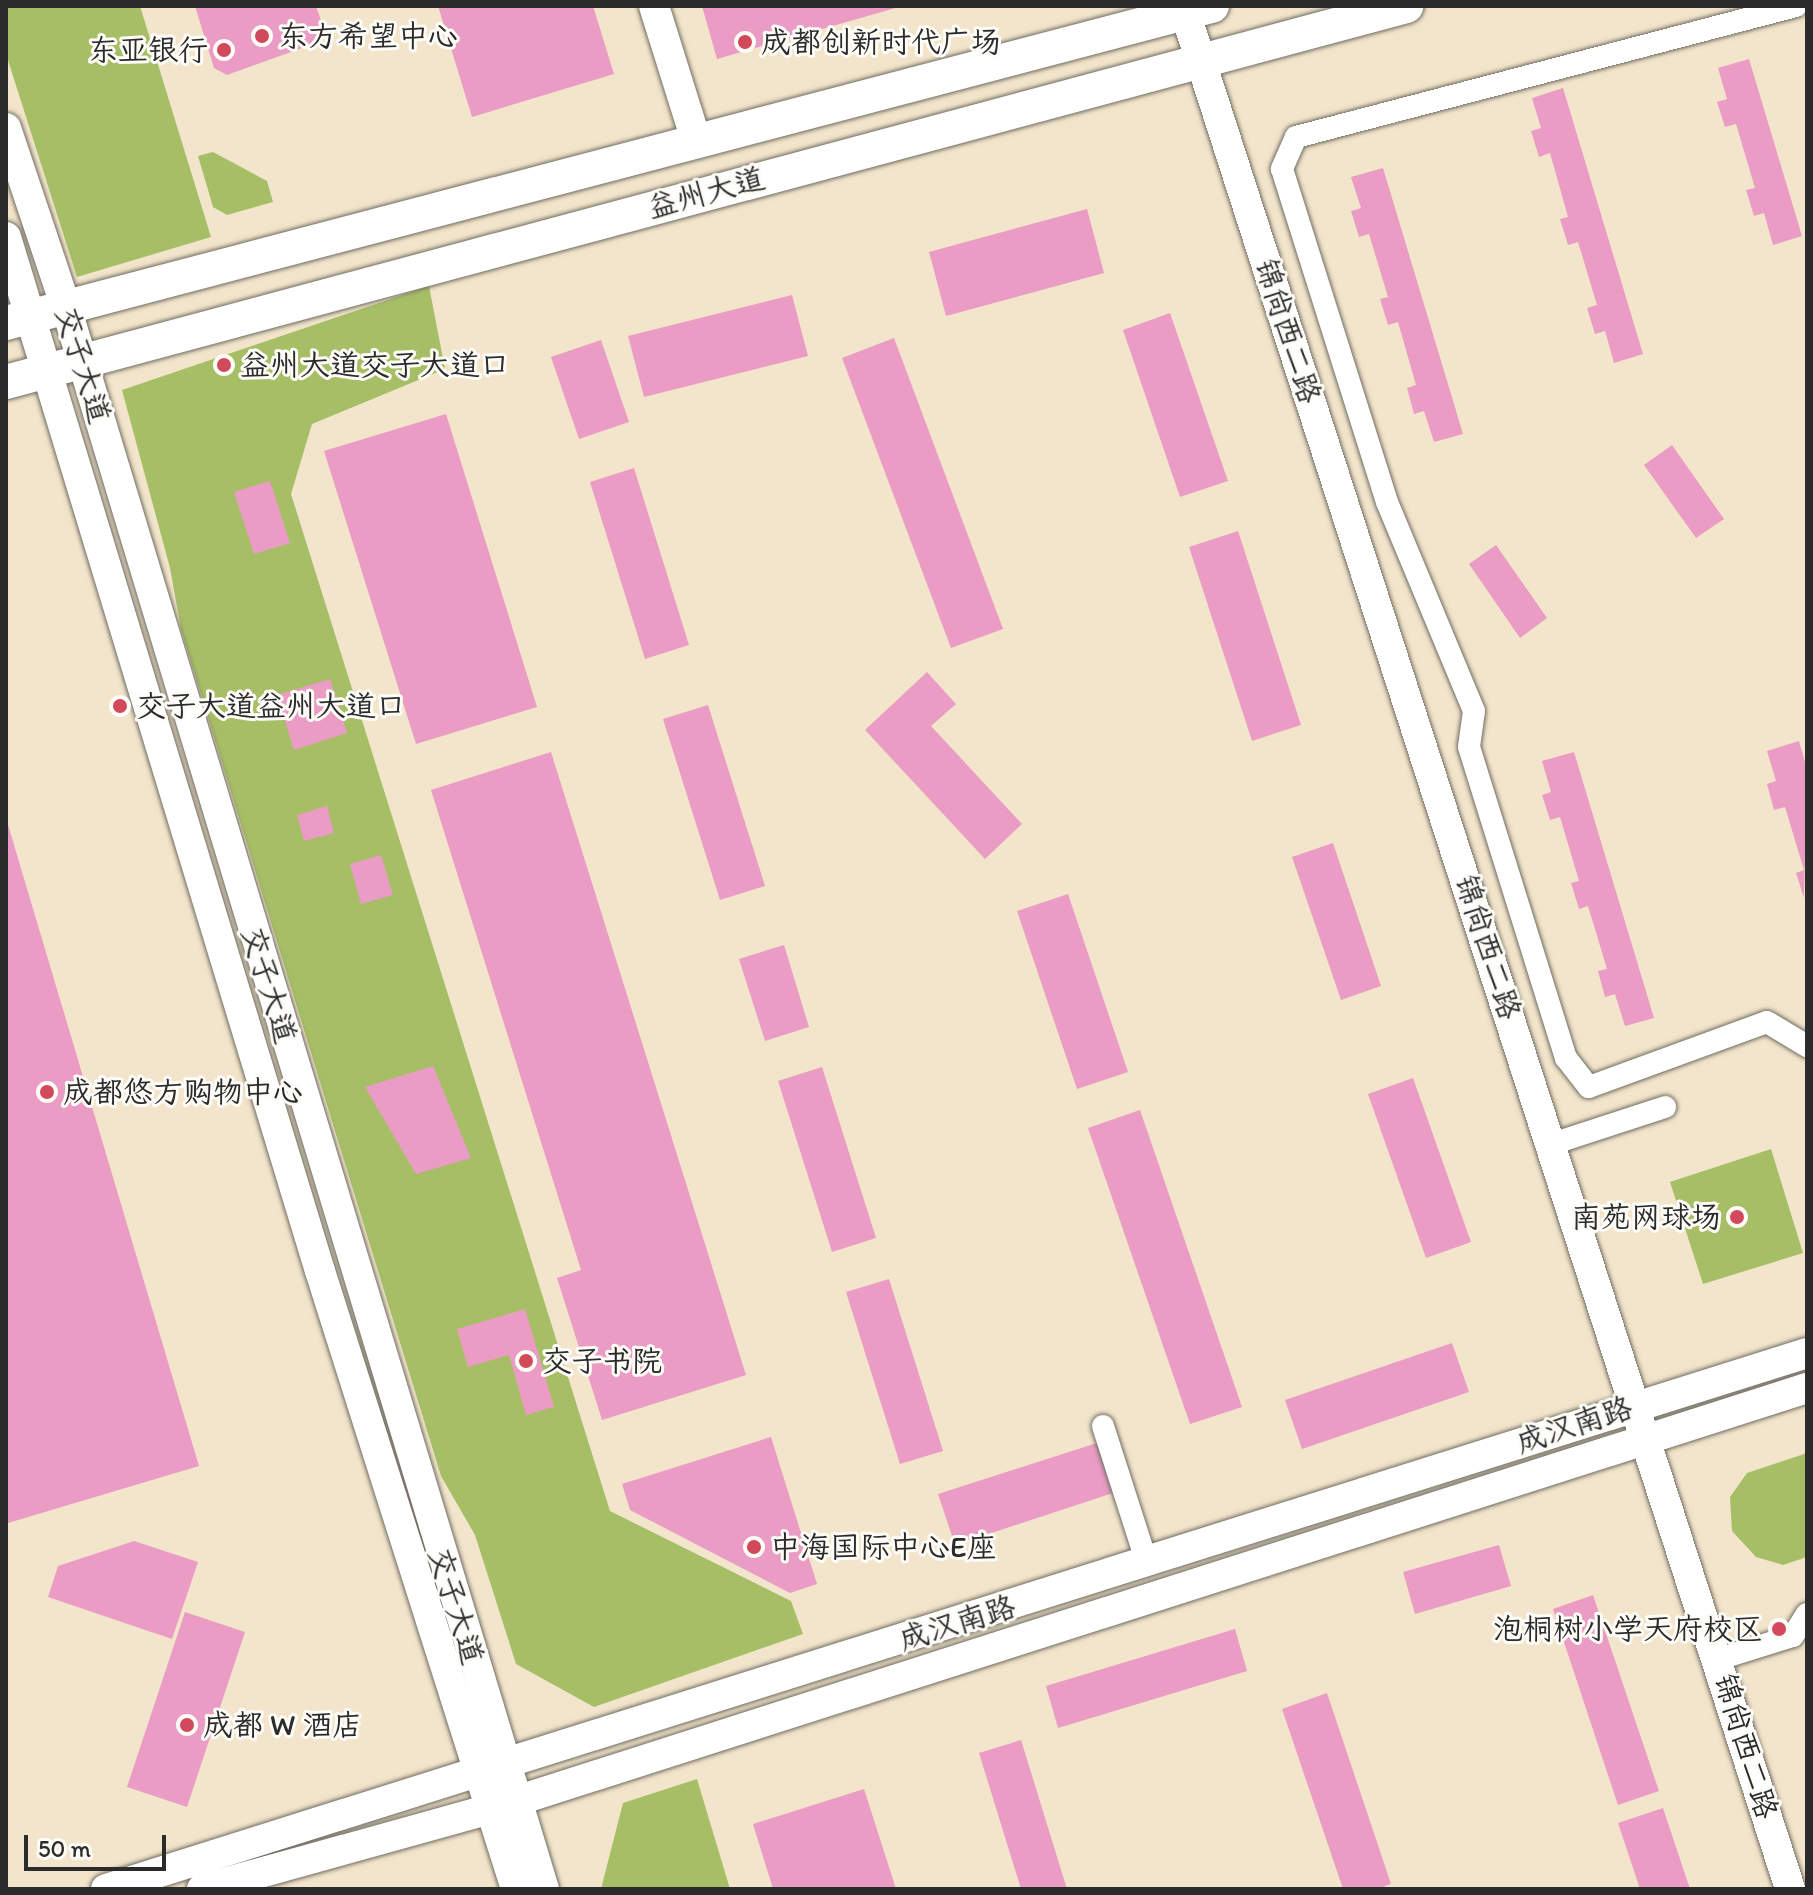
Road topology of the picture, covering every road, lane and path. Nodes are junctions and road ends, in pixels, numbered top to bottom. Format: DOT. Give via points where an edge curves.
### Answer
graph roads {
  1 [pos="654,6"];
  2 [pos="1406,6"];
  3 [pos="1796,6"];
  4 [pos="1194,8"];
  5 [pos="1199,60"];
  6 [pos="6,128"];
  7 [pos="696,140"];
  8 [pos="6,237"];
  9 [pos="66,307"];
  10 [pos="18,320"];
  11 [pos="82,363"];
  12 [pos="47,371"];
  13 [pos="6,382"];
  14 [pos="1807,1046"];
  15 [pos="1665,1107"];
  16 [pos="1552,1144"];
  17 [pos="1807,1353"];
  18 [pos="1807,1388"];
  19 [pos="1637,1404"];
  20 [pos="1103,1426"];
  21 [pos="1646,1437"];
  22 [pos="1147,1563"];
  23 [pos="1807,1614"];
  24 [pos="1719,1659"];
  25 [pos="491,1766"];
  26 [pos="504,1804"];
  27 [pos="106,1889"];
  28 [pos="202,1889"];
  29 [pos="516,1889"];
  30 [pos="544,1889"];
  31 [pos="1790,1889"];
  1 -- 7 [label="main road"];
  2 -- 5 [label="main road, 益州大道"];
  3 -- 14 [label="street" via="1296,137 1282,169 1387,502 1474,711 1469,747 1566,1058 1589,1087 1767,1022"];
  4 -- 5 [label="main road, 锦尚西二路"];
  4 -- 7 [label="main road, 益州大道"];
  5 -- 11 [label="main road, 益州大道"];
  5 -- 16 [label="main road, 锦尚西二路"];
  6 -- 9 [label="main road, 交子大道"];
  7 -- 9 [label="main road, 益州大道"];
  8 -- 10 [label="main road, 交子大道"];
  9 -- 10 [label="main road, 益州大道"];
  9 -- 11 [label="main road, 交子大道"];
  10 -- 12 [label="main road, 交子大道"];
  11 -- 12 [label="main road, 益州大道"];
  11 -- 25 [label="main road, 交子大道"];
  12 -- 13 [label="main road, 益州大道"];
  12 -- 25 [label="main road, 交子大道" via="315,1255"];
  15 -- 16 [label="street"];
  16 -- 19 [label="main road, 锦尚西二路"];
  17 -- 19 [label="main road, 成汉南路"];
  18 -- 21 [label="main road, 成汉南路"];
  19 -- 21 [label="main road, 锦尚西二路"];
  19 -- 22 [label="main road, 成汉南路"];
  20 -- 22 [label="street"];
  21 -- 24 [label="main road, 锦尚西二路"];
  21 -- 26 [label="main road, 成汉南路"];
  22 -- 25 [label="main road, 成汉南路"];
  23 -- 24 [label="street" via="1793,1636"];
  24 -- 31 [label="main road, 锦尚西二路"];
  25 -- 26 [label="main road, 交子大道"];
  25 -- 27 [label="main road, 成汉南路"];
  26 -- 28 [label="main road, 成汉南路"];
  26 -- 29 [label="main road, 交子大道"];
  26 -- 30 [label="main road, 交子大道"];
}
